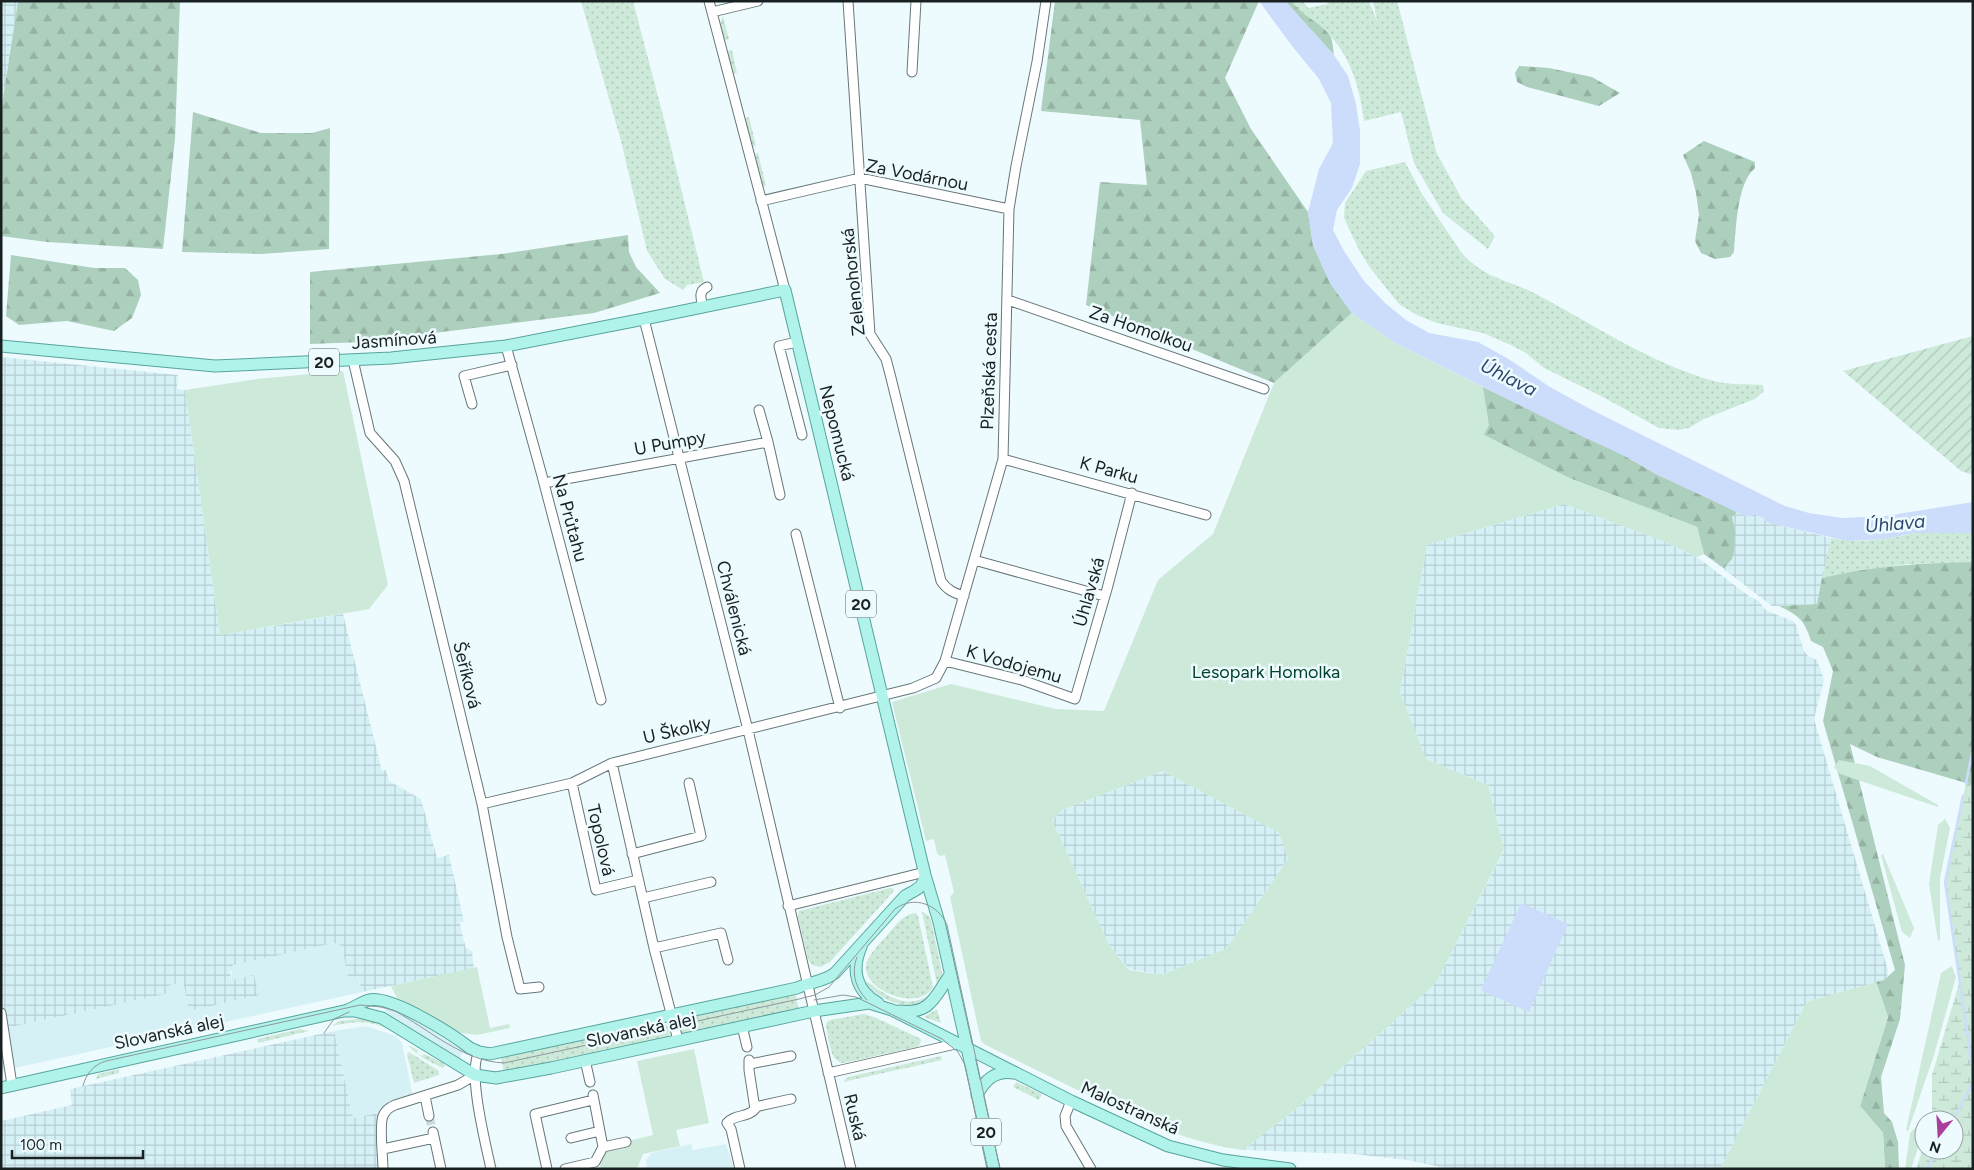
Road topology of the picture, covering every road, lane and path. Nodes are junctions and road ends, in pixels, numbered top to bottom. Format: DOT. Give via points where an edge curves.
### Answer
graph roads {
  1 [pos="709,1"];
  2 [pos="758,1"];
  3 [pos="848,1"];
  4 [pos="916,1"];
  5 [pos="1042,1"];
  6 [pos="1046,2"];
  7 [pos="712,12"];
  8 [pos="912,72"];
  9 [pos="860,178"];
  10 [pos="761,202"];
  11 [pos="1010,210"];
  12 [pos="707,287"];
  13 [pos="785,290"];
  14 [pos="1008,300"];
  15 [pos="703,307"];
  16 [pos="644,319"];
  17 [pos="797,342"];
  18 [pos="1,346"];
  19 [pos="506,346"];
  20 [pos="353,360"];
  21 [pos="512,366"];
  22 [pos="1264,390"];
  23 [pos="472,404"];
  24 [pos="759,410"];
  25 [pos="802,435"];
  26 [pos="768,442"];
  27 [pos="678,458"];
  28 [pos="1003,459"];
  29 [pos="544,483"];
  30 [pos="1132,493"];
  31 [pos="780,495"];
  32 [pos="1206,515"];
  33 [pos="796,534"];
  34 [pos="974,560"];
  35 [pos="964,596"];
  36 [pos="1104,596"];
  37 [pos="945,662"];
  38 [pos="883,696"];
  39 [pos="1075,699"];
  40 [pos="601,700"];
  41 [pos="840,708"];
  42 [pos="748,730"];
  43 [pos="612,763"];
  44 [pos="572,783"];
  45 [pos="690,783"];
  46 [pos="482,804"];
  47 [pos="632,854"];
  48 [pos="925,873"];
  49 [pos="638,880"];
  50 [pos="711,882"];
  51 [pos="911,893"];
  52 [pos="643,898"];
  53 [pos="932,900"];
  54 [pos="788,906"];
  55 [pos="865,940"];
  56 [pos="654,948"];
  57 [pos="728,960"];
  58 [pos="950,974"];
  59 [pos="807,983"];
  60 [pos="539,987"];
  61 [pos="888,1008"];
  62 [pos="814,1010"];
  63 [pos="344,1011"];
  64 [pos="1,1013"];
  65 [pos="672,1016"];
  66 [pos="742,1026"];
  67 [pos="678,1040"];
  68 [pos="964,1045"];
  69 [pos="747,1048"];
  70 [pos="479,1052"];
  71 [pos="791,1056"];
  72 [pos="585,1060"];
  73 [pos="828,1073"];
  74 [pos="475,1075"];
  75 [pos="1023,1076"];
  76 [pos="590,1082"];
  77 [pos="7,1086"];
  78 [pos="425,1096"];
  79 [pos="978,1096"];
  80 [pos="791,1099"];
  81 [pos="1071,1101"];
  82 [pos="756,1107"];
  83 [pos="429,1116"];
  84 [pos="600,1131"];
  85 [pos="571,1138"];
  86 [pos="626,1142"];
  87 [pos="603,1147"];
  88 [pos="383,1149"];
  89 [pos="598,1163"];
  90 [pos="1221,1165"];
  91 [pos="383,1169"];
  92 [pos="441,1169"];
  93 [pos="491,1169"];
  94 [pos="547,1169"];
  95 [pos="565,1169"];
  96 [pos="740,1169"];
  97 [pos="851,1169"];
  98 [pos="994,1169"];
  99 [pos="1091,1169"];
  100 [pos="1290,1169"];
  1 -- 7 [label="street, Nepomucká"];
  2 -- 7 [label="street"];
  3 -- 9 [label="street, Zelenohorská"];
  4 -- 8 [label="street"];
  5 -- 6 [label="street"];
  6 -- 11 [label="street, Plzeňská cesta"];
  7 -- 10 [label="street, Nepomucká"];
  9 -- 10 [label="street, Za Vodárnou"];
  9 -- 11 [label="street, Za Vodárnou"];
  9 -- 35 [label="street, Zelenohorská" via="870,334 886,359 941,581 952,592"];
  10 -- 13 [label="street, Nepomucká"];
  11 -- 14 [label="street, Plzeňská cesta"];
  12 -- 15 [label="street" via="701,292"];
  13 -- 15 [label="main road, Jasmínová / 20"];
  13 -- 17 [label="main road, Nepomucká / 20"];
  14 -- 22 [label="street, Za Homolkou"];
  14 -- 28 [label="street, Plzeňská cesta"];
  15 -- 16 [label="main road, Jasmínová / 20"];
  16 -- 19 [label="main road, Jasmínová / 20"];
  16 -- 27 [label="street, Chválenická"];
  17 -- 25 [label="street" via="779,346"];
  17 -- 38 [label="main road, Nepomucká / 20"];
  18 -- 20 [label="main road, Jasmínová / 20" via="215,366"];
  19 -- 20 [label="main road, Jasmínová / 20"];
  19 -- 21 [label="street, Na Průtahu"];
  20 -- 46 [label="street, Šeříková" via="370,433 394,461 404,481"];
  21 -- 23 [label="street" via="464,376"];
  21 -- 29 [label="street, Na Průtahu"];
  24 -- 26 [label="street"];
  26 -- 27 [label="street, U Pumpy"];
  26 -- 31 [label="street"];
  27 -- 29 [label="street, U Pumpy"];
  27 -- 42 [label="street, Chválenická"];
  28 -- 30 [label="street, K Parku"];
  28 -- 34 [label="street, Plzeňská cesta"];
  29 -- 40 [label="street, Na Průtahu"];
  30 -- 32 [label="street, K Parku"];
  30 -- 36 [label="street, Úhlavská"];
  33 -- 41 [label="street"];
  34 -- 35 [label="street, Plzeňská cesta"];
  34 -- 36 [label="street"];
  35 -- 37 [label="street, Plzeňská cesta"];
  36 -- 39 [label="street, Úhlavská"];
  37 -- 38 [label="street, Plzeňská cesta" via="936,678"];
  37 -- 39 [label="street, K Vodojemu" via="1022,680"];
  38 -- 41 [label="street, U Školky"];
  38 -- 48 [label="main road, Nepomucká / 20"];
  41 -- 42 [label="street, U Školky"];
  42 -- 43 [label="street, U Školky"];
  42 -- 54 [label="street, Chválenická"];
  43 -- 44 [label="street, U Školky"];
  43 -- 47 [label="street, Topolová"];
  44 -- 46 [label="street, U Školky"];
  44 -- 49 [label="street, Topolová" via="596,890"];
  45 -- 47 [label="street, Topolová" via="700,836"];
  46 -- 60 [label="street, Šeříková" via="520,989"];
  47 -- 49 [label="street, Topolová"];
  48 -- 51 [label="main road" via="921,886"];
  48 -- 53 [label="main road, 20"];
  48 -- 54 [label="street"];
  49 -- 52 [label="street, Topolová"];
  50 -- 52 [label="street"];
  51 -- 53 [label="main road" via="921,893"];
  51 -- 55 [label="main road"];
  52 -- 56 [label="street, Topolová"];
  53 -- 58 [label="main road, 20"];
  54 -- 59 [label="street, Chválenická"];
  55 -- 59 [label="main road, Slovanská alej" via="831,976"];
  55 -- 61 [label="main road" via="856,962 857,982 866,995"];
  56 -- 57 [label="street" via="721,933"];
  56 -- 65 [label="street, Topolová"];
  58 -- 61 [label="main road" via="940,992 919,1010 909,1012"];
  58 -- 68 [label="main road, 20"];
  59 -- 62 [label="street, Ruská"];
  59 -- 65 [label="main road, Slovanská alej"];
  61 -- 62 [label="main road, Slovanská alej" via="861,1004"];
  61 -- 68 [label="main road, Malostranská"];
  62 -- 66 [label="main road, Slovanská alej"];
  62 -- 73 [label="street, Ruská"];
  63 -- 70 [label="main road, Slovanská alej" via="369,1000 390,1003"];
  63 -- 74 [label="main road, Slovanská alej" via="389,1021"];
  63 -- 77 [label="main road, Slovanská alej"];
  64 -- 77 [label="street"];
  65 -- 67 [label="street, Topolová"];
  65 -- 70 [label="main road, Slovanská alej" via="509,1051"];
  66 -- 67 [label="main road, Slovanská alej"];
  66 -- 69 [label="street"];
  67 -- 72 [label="main road, Slovanská alej"];
  68 -- 73 [label="street"];
  68 -- 75 [label="main road, Malostranská"];
  68 -- 79 [label="main road, 20"];
  70 -- 74 [label="street"];
  71 -- 82 [label="street" via="750,1062"];
  72 -- 74 [label="main road, Slovanská alej" via="502,1077"];
  72 -- 76 [label="street"];
  73 -- 97 [label="street, Ruská"];
  74 -- 78 [label="street" via="458,1085"];
  74 -- 93 [label="street"];
  75 -- 79 [label="main road" via="995,1074 984,1082"];
  75 -- 81 [label="main road, Malostranská"];
  78 -- 83 [label="street"];
  78 -- 88 [label="street" via="395,1105 384,1113"];
  79 -- 98 [label="main road, 20"];
  80 -- 82 [label="street"];
  81 -- 90 [label="main road, Malostranská" via="1168,1146"];
  81 -- 99 [label="street" via="1065,1116 1066,1126"];
  82 -- 96 [label="street" via="751,1113 727,1123"];
  84 -- 85 [label="street"];
  84 -- 87 [label="street"];
  84 -- 94 [label="street" via="593,1097 535,1114"];
  86 -- 87 [label="street"];
  87 -- 89 [label="street"];
  88 -- 91 [label="street"];
  88 -- 92 [label="street" via="434,1135"];
  89 -- 95 [label="street"];
  90 -- 100 [label="main road, Malostranská"];
}
